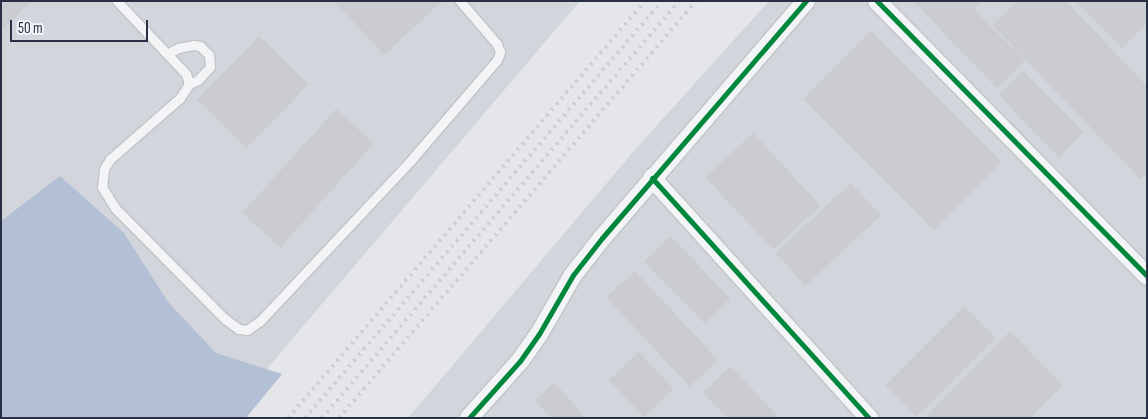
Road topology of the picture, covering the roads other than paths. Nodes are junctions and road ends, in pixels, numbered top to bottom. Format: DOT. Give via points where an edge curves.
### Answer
graph roads {
  1 [pos="117,1"];
  2 [pos="460,1"];
  3 [pos="806,1"];
  4 [pos="877,1"];
  5 [pos="167,54"];
  6 [pos="189,84"];
  7 [pos="652,178"];
  8 [pos="1147,276"];
  9 [pos="469,418"];
  10 [pos="869,418"];
  1 -- 5 [label="lane"];
  2 -- 6 [label="lane" via="497,44 500,52 497,60 410,160 260,321 247,330 239,329 225,319 116,209 102,187 104,169 110,160 180,98"];
  3 -- 7 [label="street"];
  4 -- 8 [label="street"];
  5 -- 6 [label="lane" via="186,74"];
  5 -- 6 [label="lane" via="186,45 204,49 211,62 210,67 198,80"];
  7 -- 9 [label="street" via="573,275 520,361"];
  7 -- 10 [label="street"];
}
